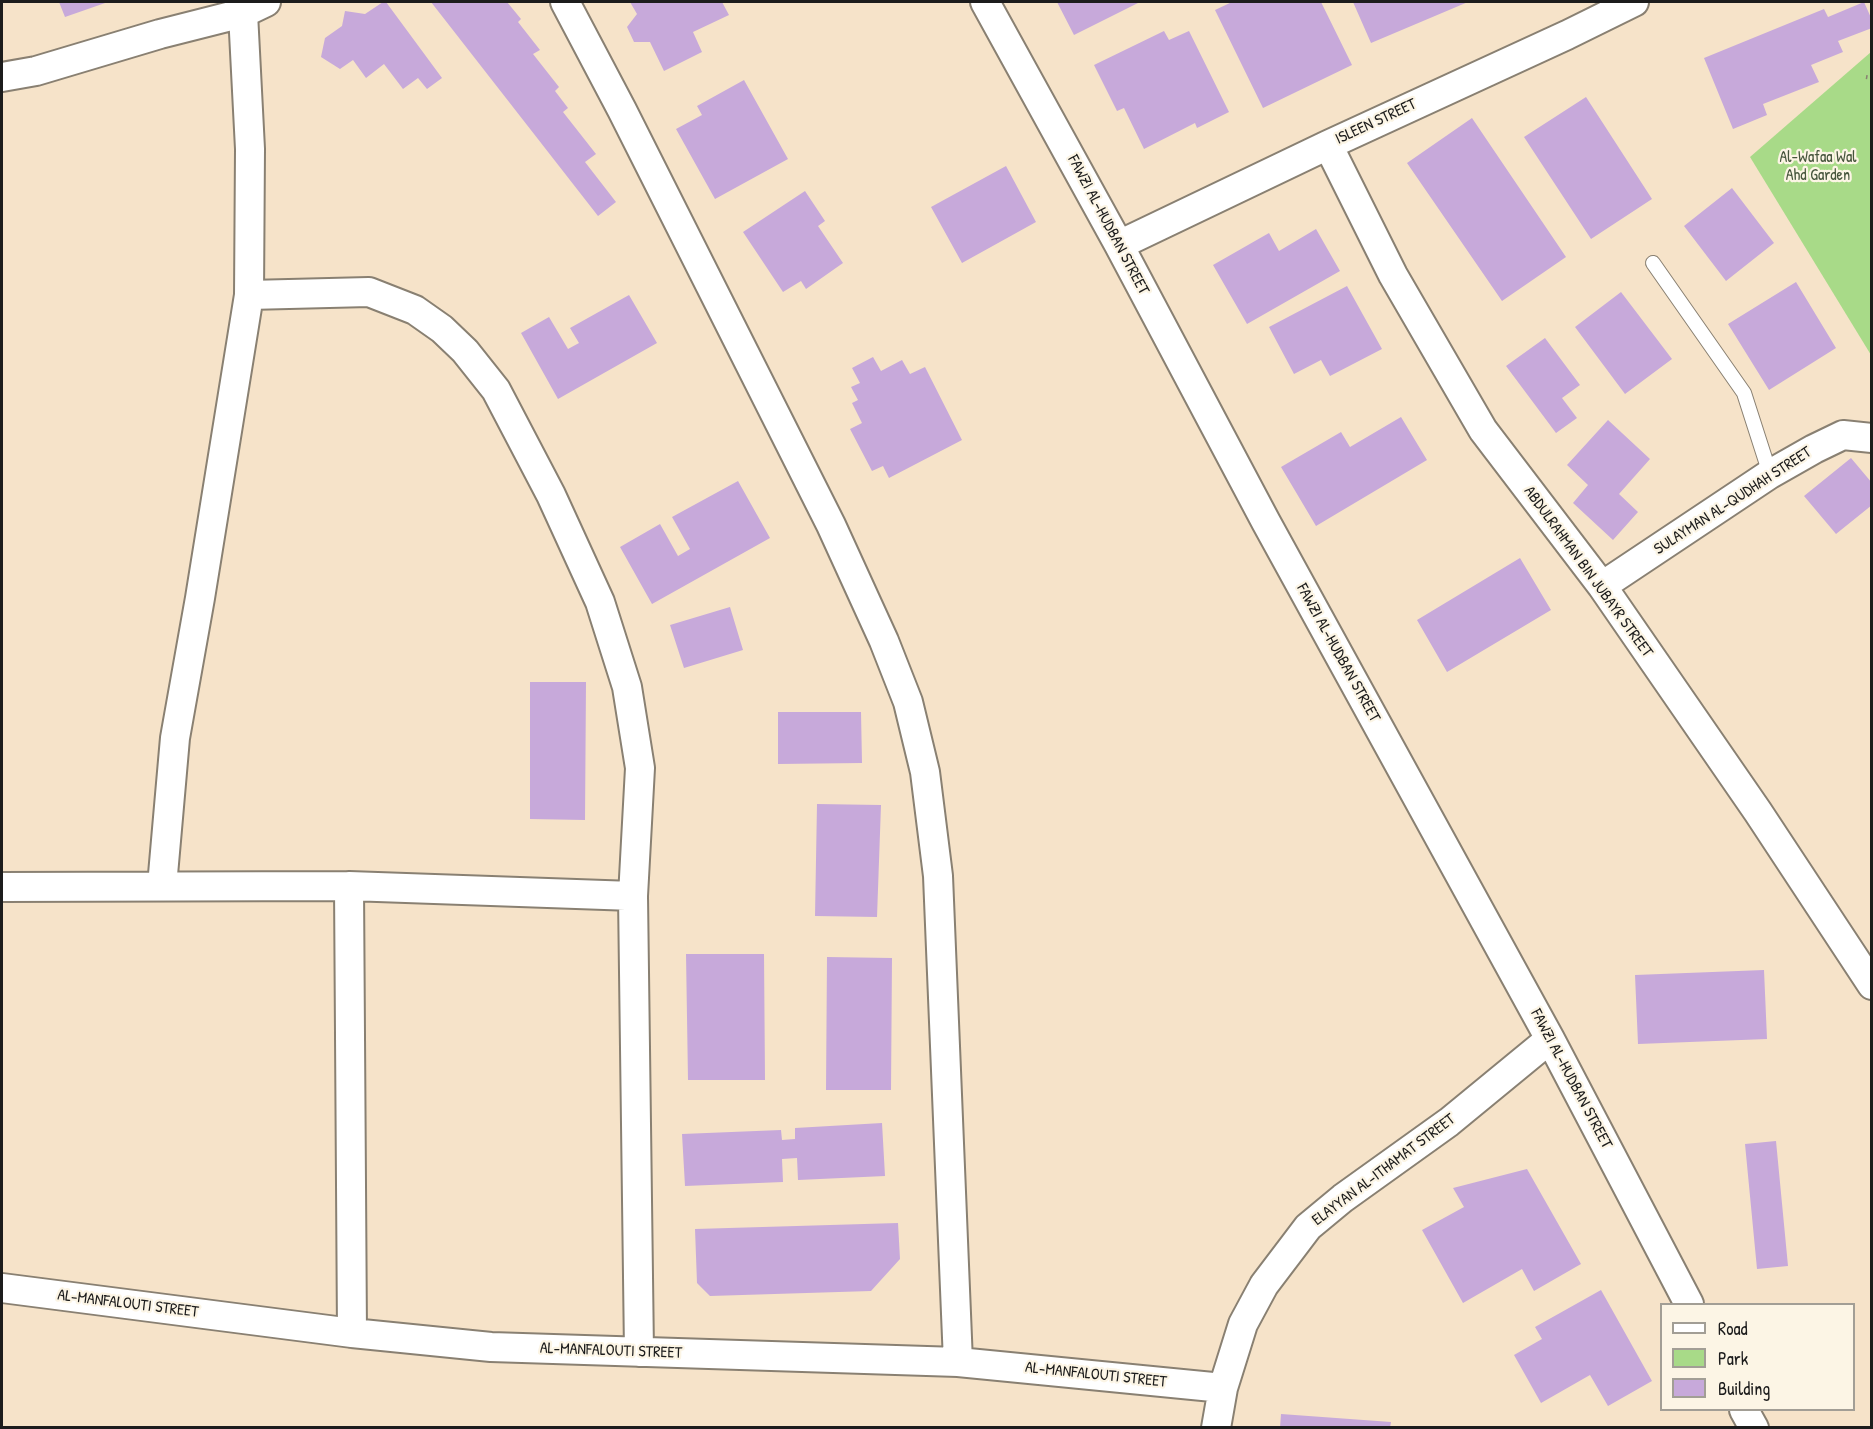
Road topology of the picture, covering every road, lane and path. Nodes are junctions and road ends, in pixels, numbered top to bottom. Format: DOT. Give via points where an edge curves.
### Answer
graph roads {
  1 [pos="566,2"];
  2 [pos="985,2"];
  3 [pos="1634,2"];
  4 [pos="255,7"];
  5 [pos="2,77"];
  6 [pos="1328,145"];
  7 [pos="1119,245"];
  8 [pos="1653,263"];
  9 [pos="249,295"];
  10 [pos="1872,438"];
  11 [pos="1770,474"];
  12 [pos="1602,586"];
  13 [pos="2,886"];
  14 [pos="162,886"];
  15 [pos="349,886"];
  16 [pos="633,896"];
  17 [pos="1872,985"];
  18 [pos="1550,1039"];
  19 [pos="2,1288"];
  20 [pos="1688,1303"];
  21 [pos="352,1333"];
  22 [pos="639,1352"];
  23 [pos="958,1362"];
  24 [pos="1223,1388"];
  25 [pos="1745,1411"];
  26 [pos="1216,1428"];
  27 [pos="1754,1428"];
  1 -- 23 [label="street" via="831,525 908,702 925,772 938,876"];
  2 -- 7 [label="street, FAWZI AL-HUDBAN STREET"];
  3 -- 6 [label="street, ISLEEN STREET"];
  4 -- 5 [label="street" via="36,71"];
  4 -- 9 [label="street"];
  6 -- 7 [label="street, ISLEEN STREET"];
  6 -- 12 [label="street, ABDULRAHMAN BIN JUBAYR STREET" via="1393,275 1483,430"];
  7 -- 18 [label="street, FAWZI AL-HUDBAN STREET"];
  8 -- 11 [label="lane" via="1744,393"];
  9 -- 14 [label="street" via="175,738"];
  9 -- 16 [label="street" via="369,292 415,310 442,329 496,390 551,495 600,602 627,687 639,768"];
  10 -- 11 [label="street, SULAYMAN AL-QUDHAH STREET" via="1843,435"];
  11 -- 12 [label="street, SULAYMAN AL-QUDHAH STREET"];
  12 -- 17 [label="street, ABDULRAHMAN BIN JUBAYR STREET"];
  13 -- 14 [label="street"];
  14 -- 15 [label="street"];
  15 -- 16 [label="street"];
  15 -- 21 [label="street"];
  16 -- 22 [label="street"];
  18 -- 20 [label="street, FAWZI AL-HUDBAN STREET"];
  18 -- 24 [label="street, ELAYYAN AL-ITHAMAT STREET" via="1449,1122 1308,1227 1264,1285 1248,1314"];
  19 -- 21 [label="street, AL-MANFALOUTI STREET"];
  21 -- 22 [label="street, AL-MANFALOUTI STREET" via="491,1347"];
  22 -- 23 [label="street, AL-MANFALOUTI STREET"];
  23 -- 24 [label="street, AL-MANFALOUTI STREET"];
  24 -- 26 [label="street, ELAYYAN AL-ITHAMAT STREET"];
  25 -- 27 [label="street"];
}
